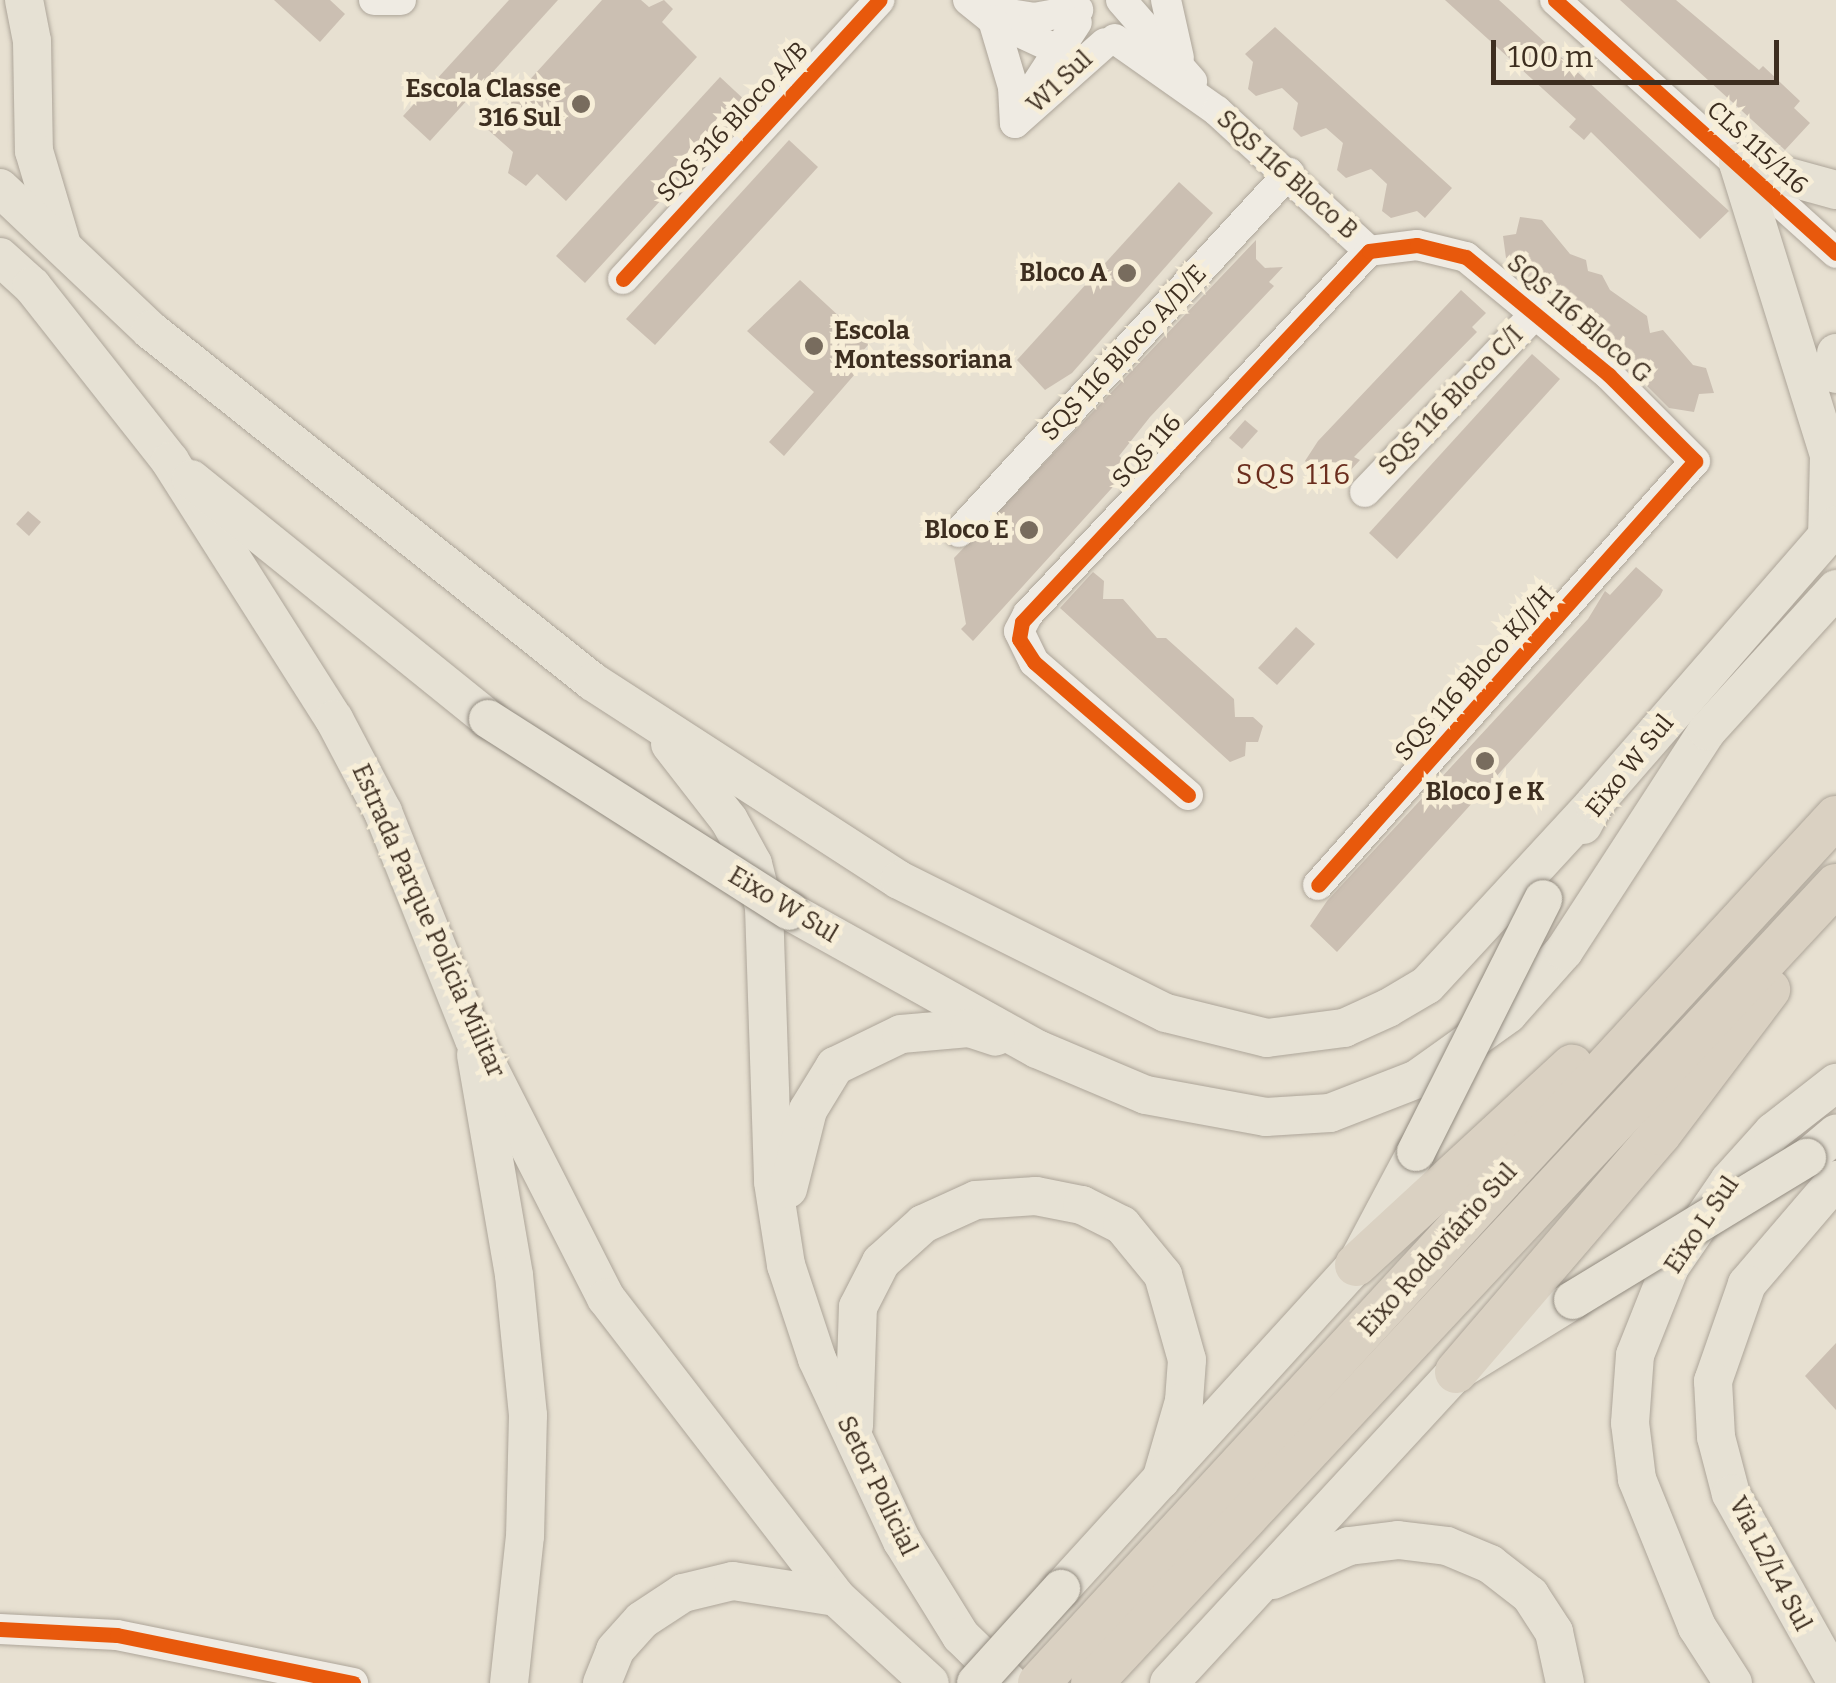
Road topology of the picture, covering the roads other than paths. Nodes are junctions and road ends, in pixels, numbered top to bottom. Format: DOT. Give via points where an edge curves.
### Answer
graph roads {
  1 [pos="24,0"];
  2 [pos="374,0"];
  3 [pos="401,0"];
  4 [pos="880,0"];
  5 [pos="1166,0"];
  6 [pos="1556,0"];
  7 [pos="1126,4"];
  8 [pos="980,10"];
  9 [pos="1079,11"];
  10 [pos="1110,41"];
  11 [pos="1060,51"];
  12 [pos="1180,61"];
  13 [pos="1204,100"];
  14 [pos="1015,123"];
  15 [pos="1738,163"];
  16 [pos="1290,173"];
  17 [pos="0,188"];
  18 [pos="1836,190"];
  19 [pos="1369,251"];
  20 [pos="64,252"];
  21 [pos="1836,252"];
  22 [pos="0,257"];
  23 [pos="623,279"];
  24 [pos="1538,311"];
  25 [pos="1836,353"];
  26 [pos="1836,374"];
  27 [pos="170,461"];
  28 [pos="1365,492"];
  29 [pos="1669,496"];
  30 [pos="959,532"];
  31 [pos="1831,532"];
  32 [pos="1836,590"];
  33 [pos="641,713"];
  34 [pos="1188,795"];
  35 [pos="1594,804"];
  36 [pos="1836,817"];
  37 [pos="1782,872"];
  38 [pos="1318,884"];
  39 [pos="1834,887"];
  40 [pos="1037,1049"];
  41 [pos="1836,1083"];
  42 [pos="498,1111"];
  43 [pos="1836,1134"];
  44 [pos="1821,1169"];
  45 [pos="1356,1264"];
  46 [pos="786,1265"];
  47 [pos="1456,1372"];
  48 [pos="854,1443"];
  49 [pos="1162,1480"];
  50 [pos="1257,1588"];
  51 [pos="836,1597"];
  52 [pos="1698,1627"];
  53 [pos="0,1629"];
  54 [pos="1100,1655"];
  55 [pos="1836,1681"];
  56 [pos="353,1683"];
  57 [pos="509,1683"];
  58 [pos="602,1683"];
  59 [pos="930,1683"];
  60 [pos="976,1683"];
  61 [pos="1010,1683"];
  62 [pos="1040,1683"];
  63 [pos="1168,1683"];
  64 [pos="1565,1683"];
  65 [pos="1718,1683"];
  66 [pos="1732,1683"];
  1 -- 20 [label="main road" via="34,152"];
  2 -- 3 [label="street"];
  4 -- 23 [label="street, SQS 316 Bloco A/B"];
  5 -- 12 [label="street, SQS 116 Bloco B"];
  6 -- 15 [label="street, CLS 115/116"];
  7 -- 10 [label="street" via="1124,32"];
  7 -- 12 [label="street, SQS 116 Bloco B"];
  8 -- 9 [label="street" via="1034,18"];
  8 -- 11 [label="street"];
  8 -- 14 [label="street" via="1014,88"];
  9 -- 10 [label="street, SQS 116 Bloco B" via="1082,34"];
  9 -- 11 [label="street, W1 Sul"];
  10 -- 13 [label="street, SQS 116 Bloco B"];
  10 -- 14 [label="street, W1 Sul"];
  11 -- 14 [label="street, W1 Sul"];
  12 -- 13 [label="street, SQS 116 Bloco B"];
  13 -- 16 [label="street, SQS 116 Bloco B"];
  15 -- 18 [label="main road"];
  15 -- 21 [label="street, CLS 115/116"];
  15 -- 31 [label="main road" via="1830,456"];
  16 -- 19 [label="street, SQS 116 Bloco B"];
  16 -- 30 [label="street, SQS 116 Bloco A/D/E"];
  17 -- 20 [label="main road"];
  19 -- 24 [label="street, SQS 116 Bloco G" via="1441,247 1466,257"];
  19 -- 34 [label="street, SQS 116" via="1028,614 1020,631 1023,649"];
  20 -- 33 [label="main road" via="181,354"];
  22 -- 27 [label="main road, Estrada Parque Polícia Militar" via="32,286"];
  24 -- 28 [label="street, SQS 116 Bloco C/I"];
  24 -- 29 [label="street, SQS 116 Bloco G" via="1692,452 1693,466"];
  25 -- 26 [label="main road"];
  27 -- 40 [label="main road, Eixo W Sul, bridge" via="488,718 789,911"];
  27 -- 42 [label="main road, Estrada Parque Polícia Militar" via="334,718 384,812"];
  29 -- 38 [label="street, SQS 116 Bloco K/J/H"];
  31 -- 35 [label="main road, Eixo W Sul"];
  32 -- 40 [label="main road, Eixo W Sul" via="1707,732 1564,951 1508,1014 1417,1080 1330,1112 1266,1117 1146,1096"];
  33 -- 35 [label="main road" via="899,880 999,932 1166,1013 1267,1038 1344,1028 1427,985"];
  33 -- 46 [label="main road" via="728,820 753,864 764,908 768,1120"];
  35 -- 45 [label="main road, Eixo W Sul, bridge"];
  36 -- 37 [label="highway, Eixo Rodoviário Sul"];
  37 -- 45 [label="highway"];
  37 -- 54 [label="highway, Eixo Rodoviário Sul"];
  39 -- 47 [label="highway" via="1756,1011 1696,1088"];
  39 -- 54 [label="highway, Eixo Rodoviário Sul"];
  40 -- 46 [label="main road" via="969,1028 940,1027 885,1039 835,1066 793,1150"];
  41 -- 52 [label="main road, Eixo L Sul" via="1773,1132 1729,1181 1670,1267 1635,1355 1630,1423 1637,1479"];
  42 -- 51 [label="main road, Estrada Parque Polícia Militar" via="606,1298"];
  42 -- 57 [label="main road" via="528,1415 525,1536"];
  43 -- 44 [label="main road"];
  44 -- 47 [label="main road, bridge" via="1573,1300"];
  44 -- 55 [label="main road, Via L2/L4 Sul" via="1747,1284 1713,1381 1716,1437 1732,1494"];
  45 -- 49 [label="main road, Eixo W Sul"];
  46 -- 48 [label="main road, Setor Policial"];
  47 -- 50 [label="main road"];
  48 -- 49 [label="main road" via="858,1307 881,1262 923,1224 976,1200 1036,1196 1082,1206 1122,1225 1163,1276 1187,1360 1184,1400"];
  48 -- 61 [label="main road, Setor Policial" via="902,1541 961,1636"];
  49 -- 60 [label="main road, Eixo W Sul, bridge"];
  50 -- 63 [label="main road"];
  50 -- 64 [label="main road" via="1349,1546 1398,1540 1447,1546 1490,1564 1530,1595 1554,1632"];
  51 -- 58 [label="main road" via="732,1581 683,1593 642,1620 615,1650"];
  51 -- 59 [label="main road"];
  52 -- 65 [label="main road"];
  52 -- 66 [label="main road, Eixo L Sul"];
  53 -- 56 [label="street" via="116,1636"];
  54 -- 62 [label="highway, Eixo Rodoviário Sul"];
}
